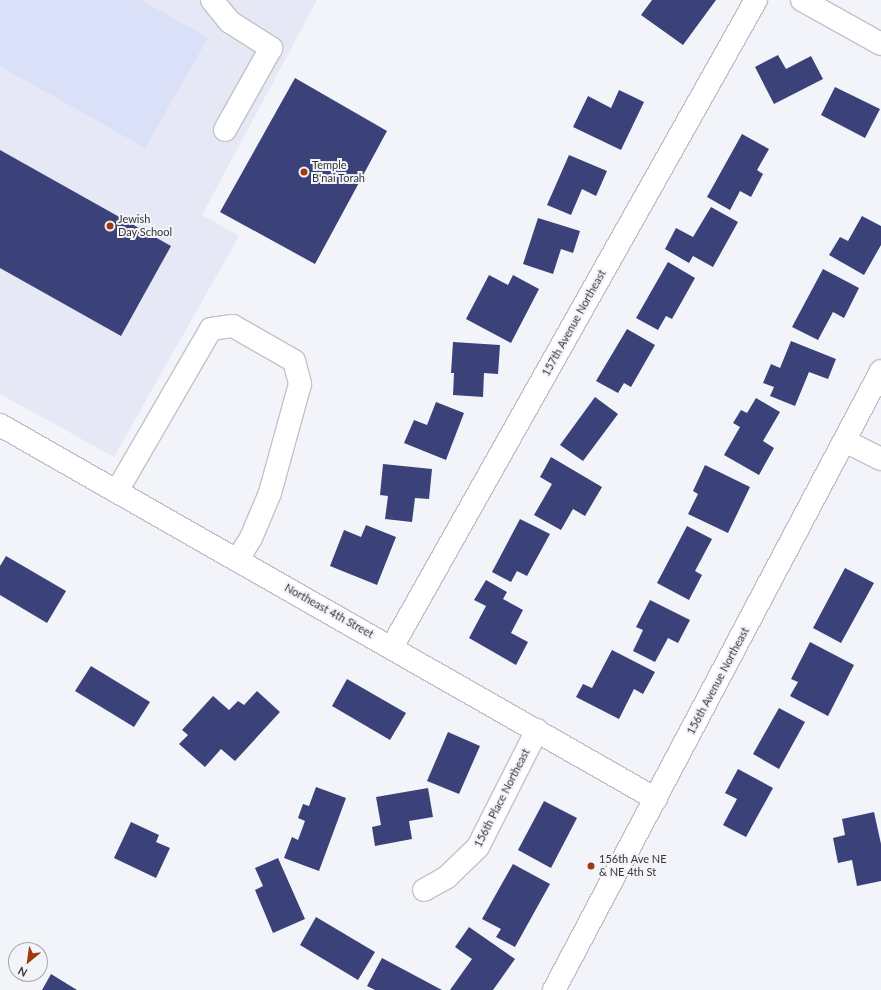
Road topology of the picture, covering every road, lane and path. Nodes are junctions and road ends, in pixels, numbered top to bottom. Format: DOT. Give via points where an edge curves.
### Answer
graph roads {
  1 [pos="212,0"];
  2 [pos="756,0"];
  3 [pos="802,0"];
  4 [pos="881,44"];
  5 [pos="226,130"];
  6 [pos="881,371"];
  7 [pos="0,425"];
  8 [pos="844,441"];
  9 [pos="881,459"];
  10 [pos="117,491"];
  11 [pos="237,560"];
  12 [pos="392,647"];
  13 [pos="537,730"];
  14 [pos="656,799"];
  15 [pos="424,890"];
  16 [pos="554,990"];
  1 -- 5 [label="street" via="230,22 271,48"];
  2 -- 12 [label="street, 157th Avenue Northeast"];
  3 -- 4 [label="street"];
  6 -- 8 [label="street, 156th Avenue Northeast"];
  7 -- 10 [label="street, Northeast 4th Street"];
  8 -- 9 [label="street"];
  8 -- 14 [label="street, 156th Avenue Northeast"];
  10 -- 11 [label="street, Northeast 4th Street"];
  10 -- 11 [label="street" via="211,329 233,326 294,361 300,384 270,493 251,538"];
  11 -- 12 [label="street, Northeast 4th Street"];
  12 -- 13 [label="street, Northeast 4th Street"];
  13 -- 14 [label="street, Northeast 4th Street"];
  13 -- 15 [label="street, 156th Place Northeast" via="478,847 447,877"];
  14 -- 16 [label="street, 156th Avenue Northeast"];
}
